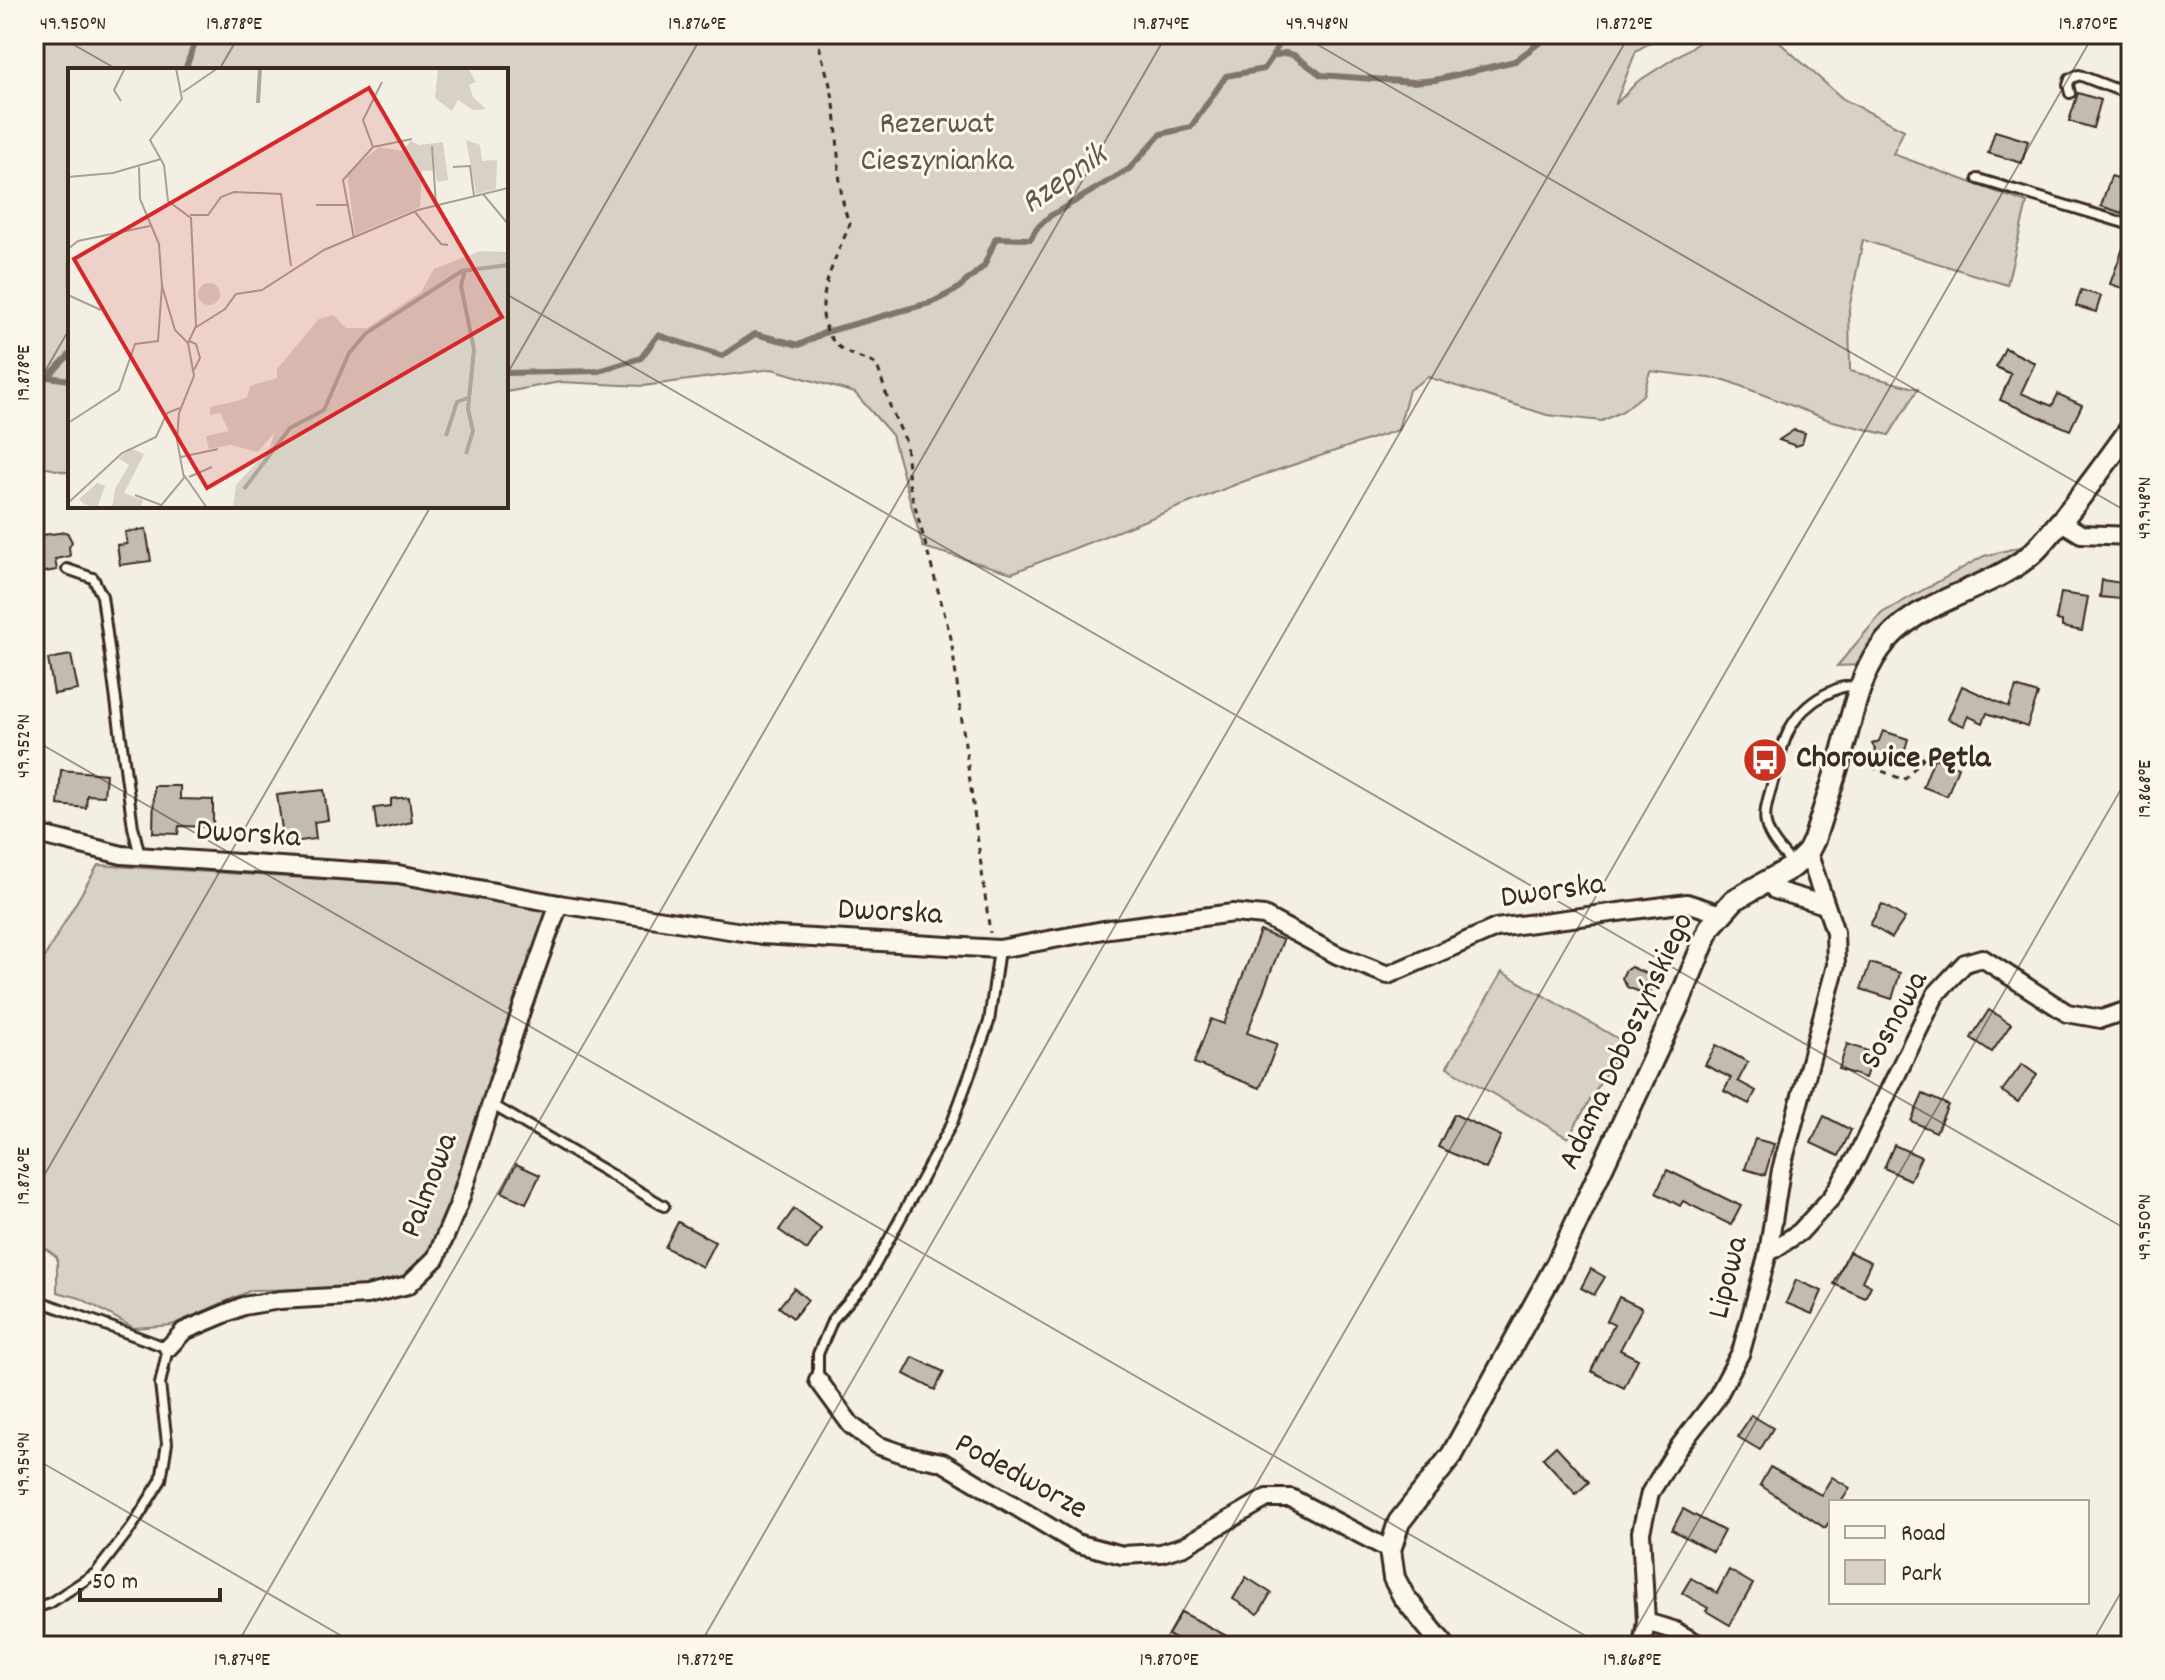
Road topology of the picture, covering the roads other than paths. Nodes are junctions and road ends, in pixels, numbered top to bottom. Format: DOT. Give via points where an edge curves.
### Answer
graph roads {
  1 [pos="2070,93"];
  2 [pos="2131,95"];
  3 [pos="1978,179"];
  4 [pos="2131,225"];
  5 [pos="2131,428"];
  6 [pos="2060,521"];
  7 [pos="2131,536"];
  8 [pos="67,569"];
  9 [pos="1860,687"];
  10 [pos="34,833"];
  11 [pos="140,856"];
  12 [pos="1801,859"];
  13 [pos="1769,881"];
  14 [pos="559,904"];
  15 [pos="1825,905"];
  16 [pos="1721,914"];
  17 [pos="995,948"];
  18 [pos="2131,1009"];
  19 [pos="491,1104"];
  20 [pos="664,1206"];
  21 [pos="1768,1253"];
  22 [pos="34,1299"];
  23 [pos="168,1348"];
  24 [pos="818,1380"];
  25 [pos="1390,1550"];
  26 [pos="34,1608"];
  27 [pos="1646,1622"];
  28 [pos="1444,1646"];
  29 [pos="1642,1646"];
  30 [pos="1702,1646"];
  1 -- 2 [label="lane" via="2070,79 2079,75"];
  3 -- 4 [label="lane"];
  5 -- 6 [label="street"];
  6 -- 7 [label="street" via="2081,534"];
  6 -- 9 [label="street" via="2028,557 1902,623 1878,651"];
  8 -- 11 [label="lane" via="93,578 102,596"];
  9 -- 12 [label="street" via="1814,840"];
  9 -- 12 [label="lane" via="1849,685 1817,699 1801,710 1787,733 1765,822 1770,835"];
  10 -- 11 [label="street, Dworska"];
  11 -- 14 [label="street, Dworska" via="398,874"];
  12 -- 13 [label="street, Adama Doboszyńskiego"];
  12 -- 15 [label="street, Lipowa"];
  13 -- 15 [label="street" via="1775,890"];
  13 -- 16 [label="street, Adama Doboszyńskiego" via="1734,900"];
  14 -- 17 [label="street, Dworska" via="762,935"];
  14 -- 19 [label="street, Palmowa"];
  15 -- 21 [label="street, Lipowa" via="1835,932 1836,965 1781,1170"];
  16 -- 17 [label="street, Dworska" via="1687,903 1496,928 1388,975 1264,916 1233,913"];
  16 -- 25 [label="street, Adama Doboszyńskiego" via="1710,927 1557,1264 1452,1455 1399,1522"];
  17 -- 24 [label="lane" via="989,1022 952,1123 866,1282 833,1319 818,1354"];
  18 -- 21 [label="street, Sosnowa" via="2101,1019 2067,1013 1982,958 1965,963 1936,994 1832,1197 1800,1232"];
  19 -- 20 [label="lane"];
  19 -- 23 [label="street, Palmowa" via="436,1258 408,1285 367,1295 243,1306 184,1331"];
  21 -- 27 [label="street, Lipowa" via="1741,1352 1716,1399 1650,1493 1641,1532"];
  22 -- 23 [label="lane"];
  23 -- 26 [label="lane" via="160,1384 167,1443 161,1480 96,1573"];
  24 -- 25 [label="street, Podedworze" via="851,1425 877,1445 942,1462 1076,1543 1122,1555 1161,1553 1184,1546 1267,1498 1291,1498"];
  25 -- 28 [label="street" via="1394,1578 1404,1597"];
  27 -- 29 [label="street, Lipowa"];
  27 -- 30 [label="street"];
}
